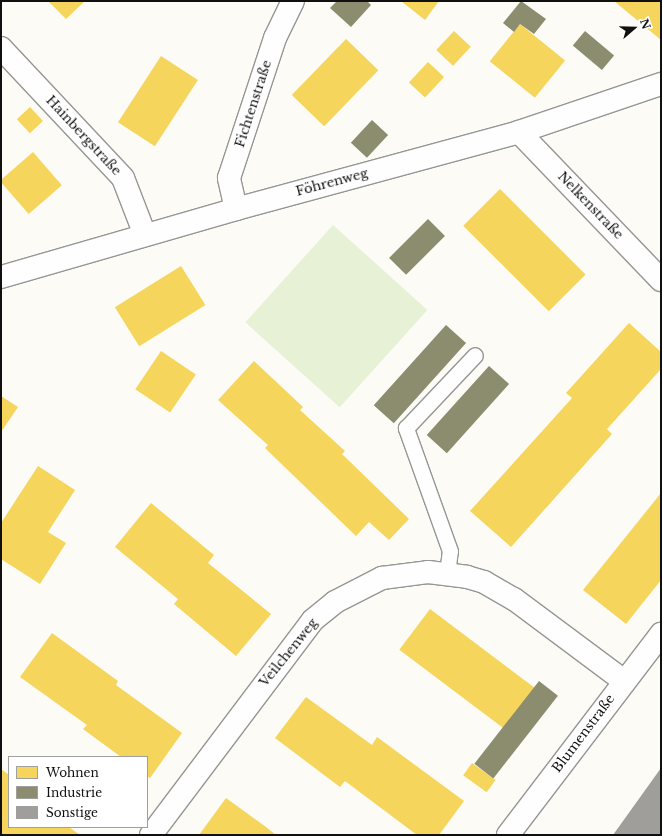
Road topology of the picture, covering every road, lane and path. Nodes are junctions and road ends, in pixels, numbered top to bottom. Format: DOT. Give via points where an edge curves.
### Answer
graph roads {
  1 [pos="293,1"];
  2 [pos="1,48"];
  3 [pos="661,84"];
  4 [pos="519,132"];
  5 [pos="236,209"];
  6 [pos="145,235"];
  7 [pos="1,278"];
  8 [pos="661,280"];
  9 [pos="475,355"];
  10 [pos="447,574"];
  11 [pos="661,634"];
  12 [pos="624,681"];
  13 [pos="151,835"];
  14 [pos="508,835"];
  1 -- 5 [label="street, Fichtenstraße" via="275,38 229,178"];
  2 -- 6 [label="street, Hainbergstraße" via="123,178"];
  3 -- 4 [label="street, Föhrenweg"];
  4 -- 5 [label="street, Föhrenweg"];
  4 -- 8 [label="street, Nelkenstraße"];
  5 -- 6 [label="street, Föhrenweg"];
  6 -- 7 [label="street, Föhrenweg"];
  9 -- 10 [label="lane" via="406,428 450,551"];
  10 -- 12 [label="street, Veilchenweg" via="478,580 500,589"];
  10 -- 13 [label="street, Veilchenweg" via="406,573 382,578 336,602 313,620"];
  11 -- 12 [label="street, Blumenstraße"];
  12 -- 14 [label="street, Blumenstraße"];
}
